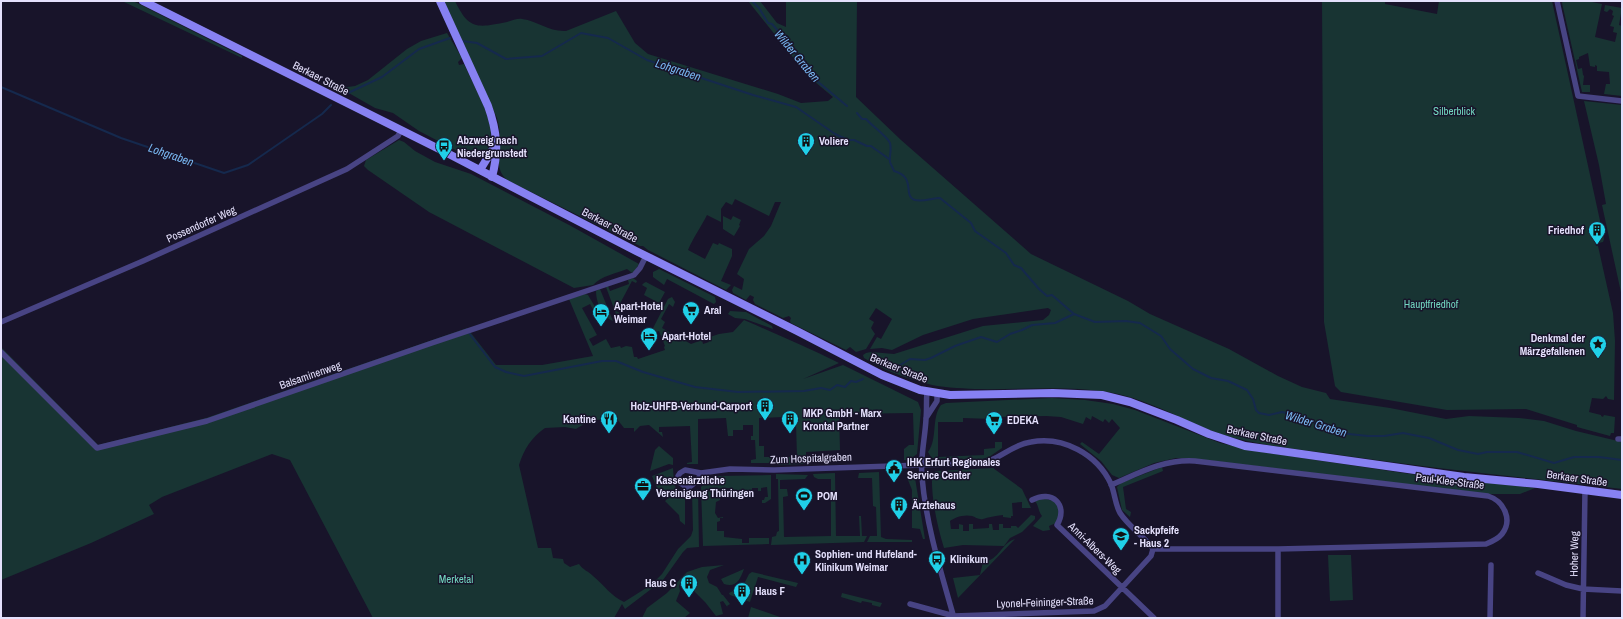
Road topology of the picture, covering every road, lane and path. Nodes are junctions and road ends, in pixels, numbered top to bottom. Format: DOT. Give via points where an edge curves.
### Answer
graph roads {
  1 [pos="143,1"];
  2 [pos="440,1"];
  3 [pos="1557,1"];
  4 [pos="1622,101"];
  5 [pos="401,130"];
  6 [pos="496,143"];
  7 [pos="480,170"];
  8 [pos="492,177"];
  9 [pos="646,256"];
  10 [pos="1,322"];
  11 [pos="1,352"];
  12 [pos="927,392"];
  13 [pos="937,394"];
  14 [pos="926,418"];
  15 [pos="922,465"];
  16 [pos="701,473"];
  17 [pos="1111,485"];
  18 [pos="1585,490"];
  19 [pos="1622,495"];
  20 [pos="1032,500"];
  21 [pos="1153,549"];
  22 [pos="1278,549"];
  23 [pos="1491,565"];
  24 [pos="1538,573"];
  25 [pos="1122,588"];
  26 [pos="1583,589"];
  27 [pos="1622,591"];
  28 [pos="910,604"];
  29 [pos="954,617"];
  30 [pos="1154,618"];
  31 [pos="1278,618"];
  32 [pos="1490,618"];
  33 [pos="1583,618"];
  1 -- 5 [label="main road, Berkaer Straße"];
  2 -- 6 [label="main road" via="488,106 495,124"];
  3 -- 4 [label="street" via="1578,96"];
  5 -- 7 [label="main road, Berkaer Straße"];
  5 -- 10 [label="street, Possendorfer Weg" via="398,136 347,169"];
  6 -- 7 [label="main road"];
  6 -- 8 [label="main road" via="496,161"];
  7 -- 8 [label="main road, Berkaer Straße"];
  8 -- 9 [label="main road, Berkaer Straße"];
  9 -- 11 [label="street, Balsaminenweg" via="634,275 207,421 97,448"];
  9 -- 12 [label="main road, Berkaer Straße" via="882,375"];
  12 -- 13 [label="main road, Berkaer Straße"];
  12 -- 14 [label="street"];
  13 -- 14 [label="street" via="937,401"];
  13 -- 18 [label="main road, Berkaer Straße" via="1102,395 1135,404 1245,446 1464,477"];
  14 -- 15 [label="street"];
  15 -- 16 [label="street, Zum Hospitalgraben" via="730,469"];
  15 -- 17 [label="street" via="986,463 1018,445 1054,441 1074,446 1092,459"];
  15 -- 29 [label="street" via="923,491 930,531"];
  17 -- 21 [label="street" via="1119,511"];
  17 -- 22 [label="street, Paul-Klee-Straße" via="1155,466 1195,461 1488,496 1501,504 1507,522 1503,533 1486,544"];
  18 -- 19 [label="main road, Berkaer Straße"];
  18 -- 26 [label="street, Hoher Weg"];
  20 -- 25 [label="street, Anni-Albers-Weg" via="1046,496 1058,501 1061,511 1057,525"];
  21 -- 22 [label="street, Paul-Klee-Straße"];
  21 -- 25 [label="street, Lyonel-Feininger-Straße" via="1151,556"];
  22 -- 31 [label="street"];
  23 -- 32 [label="street"];
  24 -- 26 [label="street"];
  25 -- 29 [label="street, Lyonel-Feininger-Straße" via="1105,606 1094,611"];
  25 -- 30 [label="street"];
  26 -- 27 [label="street"];
  26 -- 33 [label="street, Hoher Weg"];
  28 -- 29 [label="street, Lyonel-Feininger-Straße"];
}
